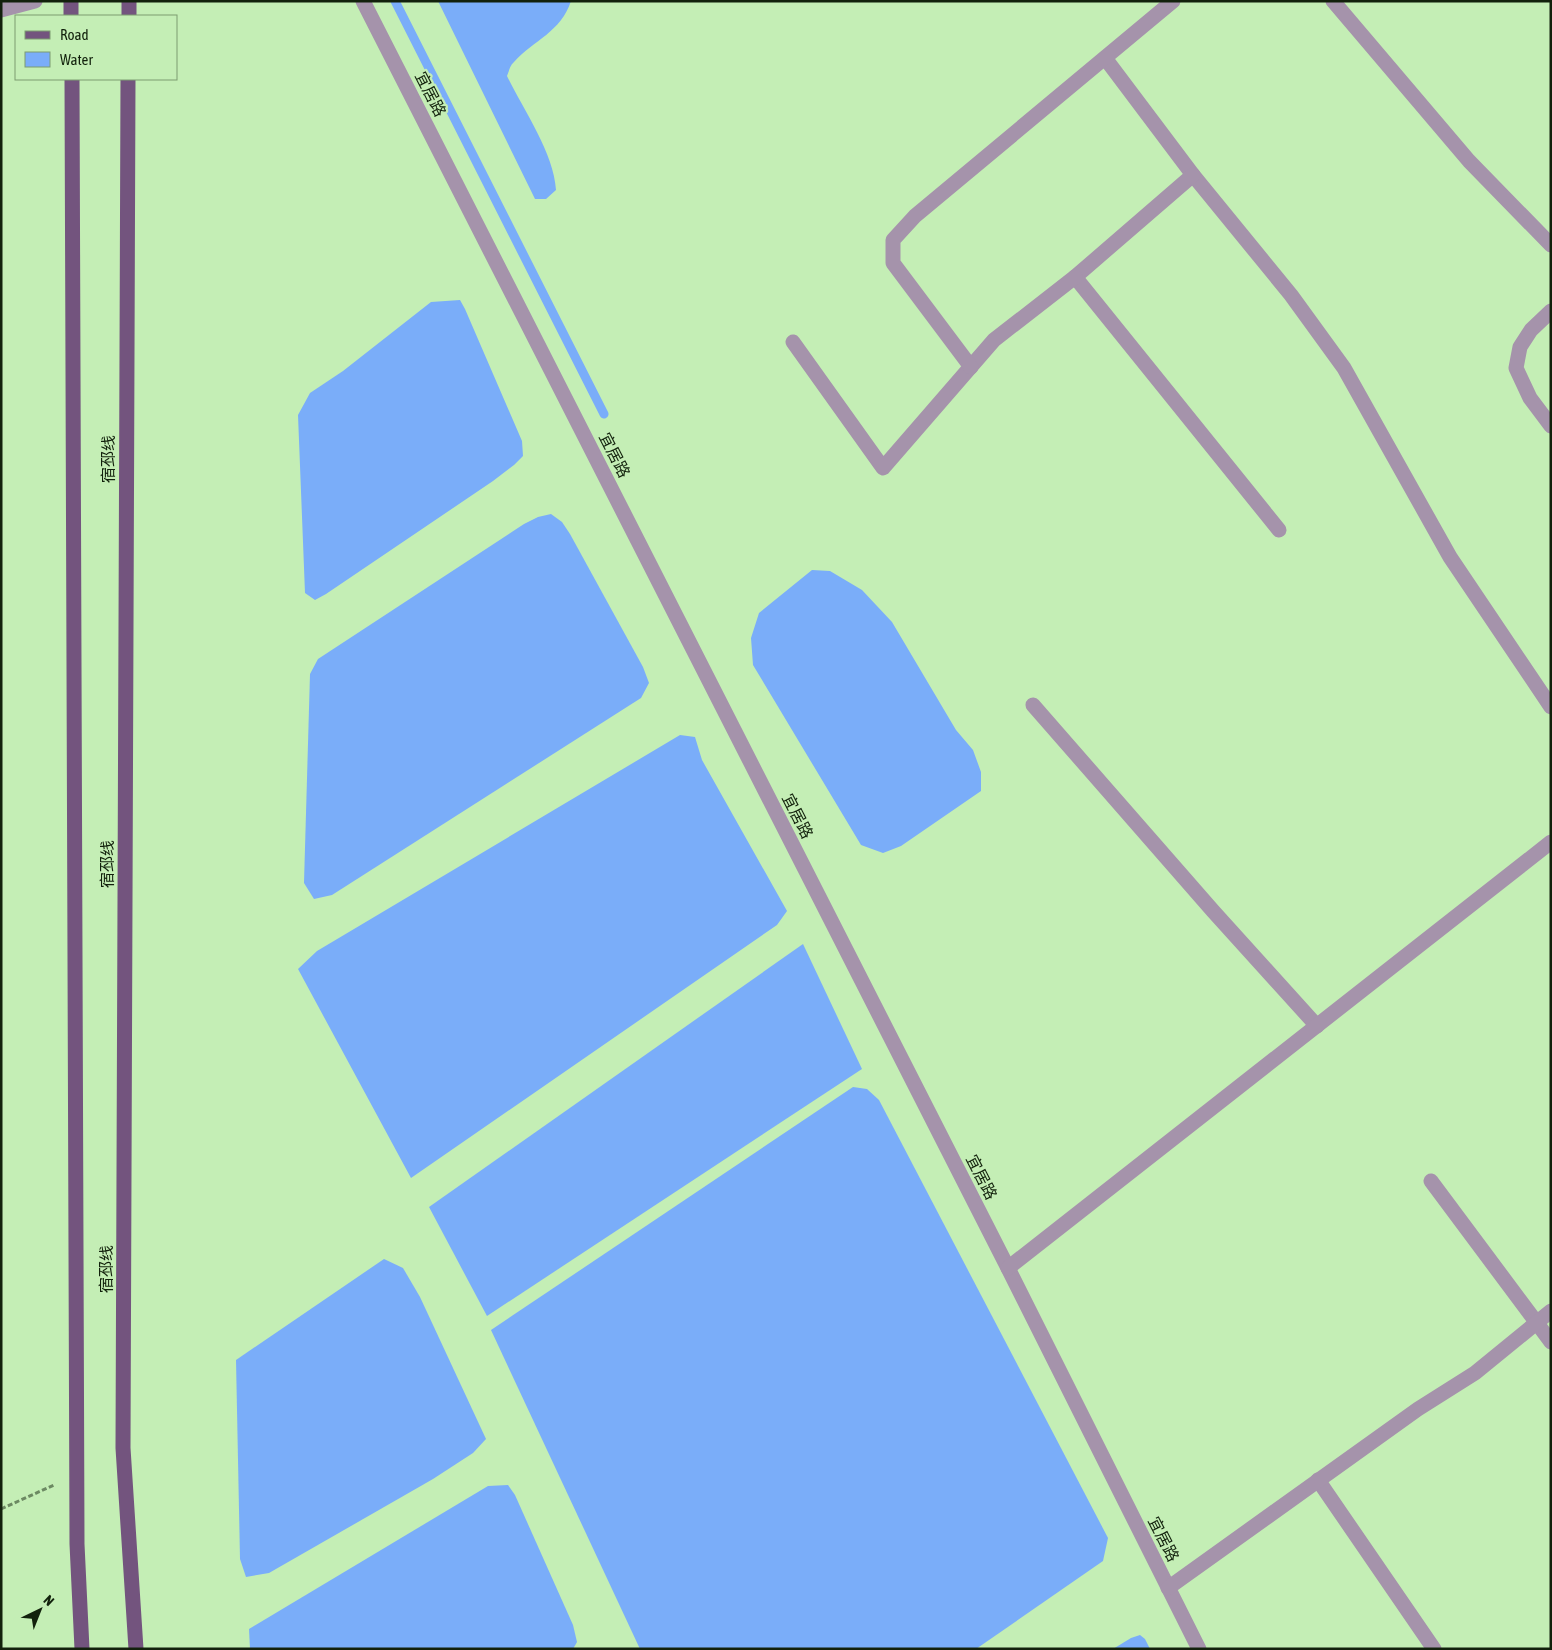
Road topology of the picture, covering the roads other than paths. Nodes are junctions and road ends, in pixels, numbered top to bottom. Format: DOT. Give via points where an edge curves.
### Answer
graph roads {
  1 [pos="35,1"];
  2 [pos="71,1"];
  3 [pos="129,1"];
  4 [pos="363,1"];
  5 [pos="1173,1"];
  6 [pos="1333,1"];
  7 [pos="1,10"];
  8 [pos="71,15"];
  9 [pos="129,15"];
  10 [pos="1105,58"];
  11 [pos="72,80"];
  12 [pos="128,80"];
  13 [pos="1193,175"];
  14 [pos="1551,245"];
  15 [pos="1075,277"];
  16 [pos="1551,311"];
  17 [pos="793,342"];
  18 [pos="971,367"];
  19 [pos="1551,426"];
  20 [pos="1279,530"];
  21 [pos="1033,705"];
  22 [pos="1551,707"];
  23 [pos="1551,842"];
  24 [pos="1317,1026"];
  25 [pos="1431,1182"];
  26 [pos="1008,1268"];
  27 [pos="1551,1311"];
  28 [pos="1536,1323"];
  29 [pos="1551,1342"];
  30 [pos="1318,1480"];
  31 [pos="1168,1588"];
  32 [pos="82,1649"];
  33 [pos="136,1649"];
  34 [pos="1199,1649"];
  35 [pos="1434,1649"];
  1 -- 7 [label="street"];
  2 -- 8 [label="main road"];
  3 -- 9 [label="main road"];
  4 -- 26 [label="street, 宜居路"];
  5 -- 10 [label="street"];
  6 -- 14 [label="street" via="1469,162"];
  10 -- 13 [label="street"];
  10 -- 18 [label="street" via="915,216 893,240 893,264"];
  11 -- 32 [label="main road, 宿邳线" via="77,1544"];
  12 -- 33 [label="main road, 宿邳线" via="123,1448"];
  13 -- 15 [label="street"];
  13 -- 22 [label="street" via="1290,294 1344,368 1450,557"];
  15 -- 18 [label="street" via="994,340"];
  15 -- 20 [label="street"];
  16 -- 19 [label="street" via="1531,330 1520,347 1516,368 1530,398"];
  17 -- 18 [label="street" via="883,468"];
  21 -- 24 [label="street"];
  23 -- 24 [label="street"];
  24 -- 26 [label="street"];
  25 -- 28 [label="street"];
  26 -- 31 [label="street, 宜居路"];
  27 -- 28 [label="street"];
  28 -- 29 [label="street"];
  28 -- 30 [label="street" via="1475,1374"];
  30 -- 31 [label="street"];
  30 -- 35 [label="street"];
  31 -- 34 [label="street, 宜居路"];
}
